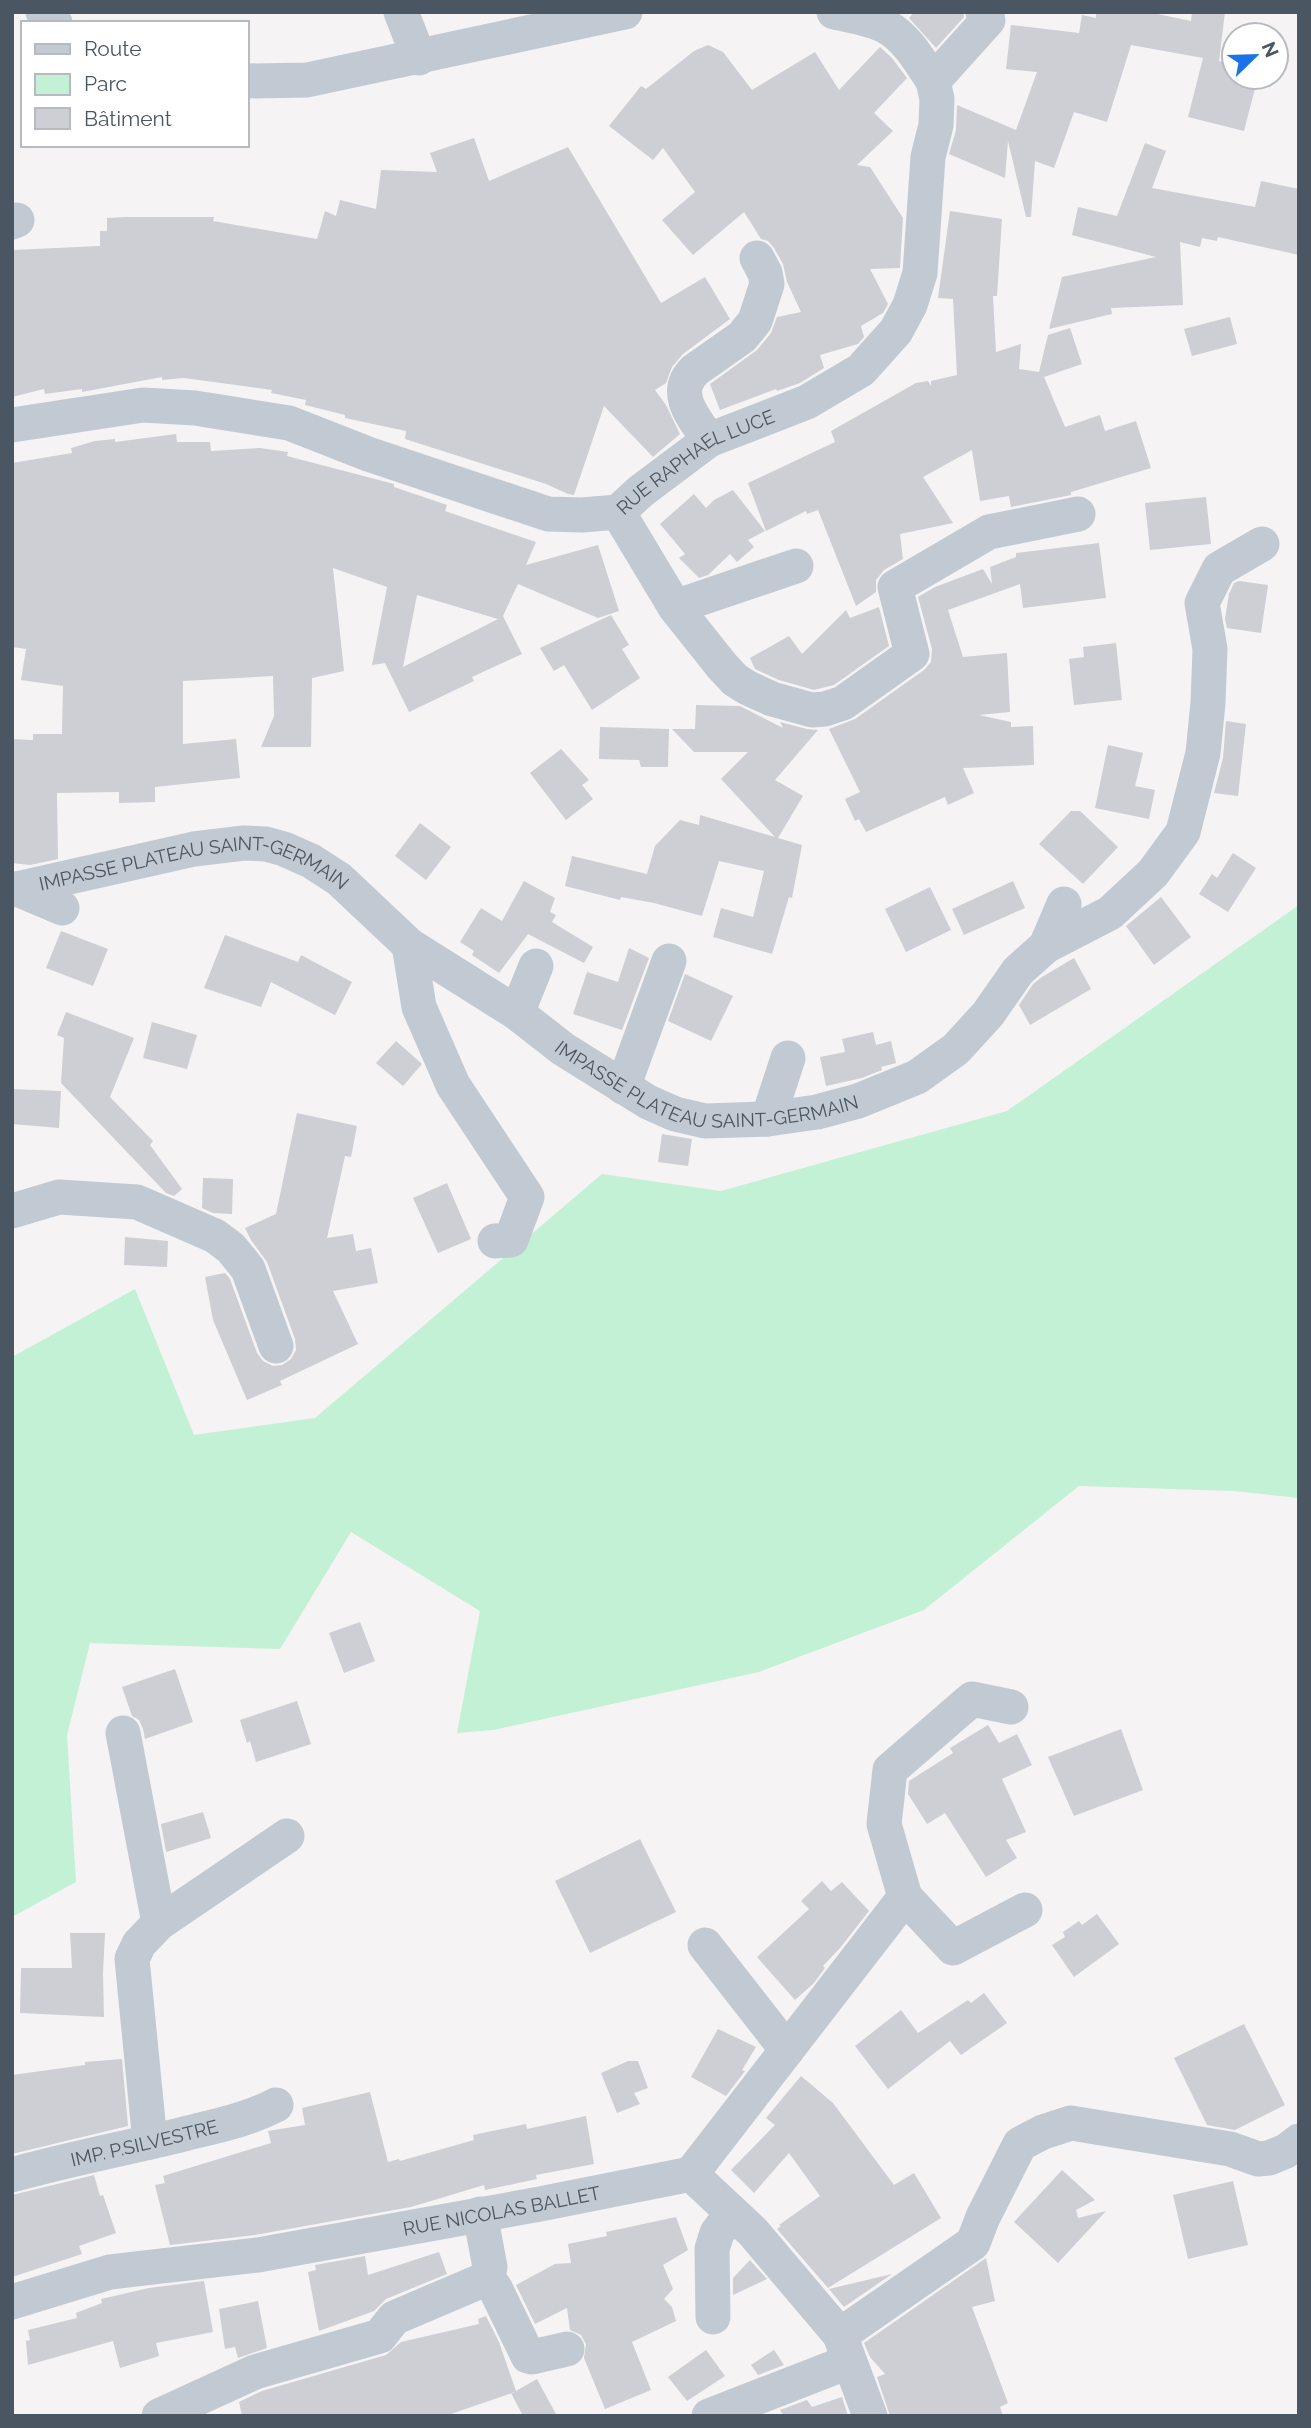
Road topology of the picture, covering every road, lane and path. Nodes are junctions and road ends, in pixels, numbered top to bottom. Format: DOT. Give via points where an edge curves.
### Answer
graph roads {
  1 [pos="401,12"];
  2 [pos="625,12"];
  3 [pos="983,12"];
  4 [pos="849,14"];
  5 [pos="419,58"];
  6 [pos="248,81"];
  7 [pos="933,81"];
  8 [pos="757,258"];
  9 [pos="12,425"];
  10 [pos="709,440"];
  11 [pos="618,512"];
  12 [pos="1078,514"];
  13 [pos="1262,544"];
  14 [pos="796,566"];
  15 [pos="676,607"];
  16 [pos="14,890"];
  17 [pos="1064,904"];
  18 [pos="62,908"];
  19 [pos="409,945"];
  20 [pos="1046,946"];
  21 [pos="669,961"];
  22 [pos="536,966"];
  23 [pos="517,1013"];
  24 [pos="788,1058"];
  25 [pos="623,1087"];
  26 [pos="768,1119"];
  27 [pos="12,1211"];
  28 [pos="495,1241"];
  29 [pos="276,1346"];
  30 [pos="1011,1707"];
  31 [pos="123,1733"];
  32 [pos="287,1836"];
  33 [pos="905,1897"];
  34 [pos="1025,1910"];
  35 [pos="159,1923"];
  36 [pos="705,1945"];
  37 [pos="786,2050"];
  38 [pos="276,2105"];
  39 [pos="1299,2140"];
  40 [pos="150,2142"];
  41 [pos="691,2174"];
  42 [pos="12,2175"];
  43 [pos="732,2213"];
  44 [pos="480,2214"];
  45 [pos="480,2282"];
  46 [pos="12,2302"];
  47 [pos="713,2317"];
  48 [pos="844,2348"];
  49 [pos="567,2349"];
  50 [pos="159,2416"];
  51 [pos="709,2416"];
  52 [pos="870,2416"];
  1 -- 5 [label="street"];
  2 -- 5 [label="street"];
  3 -- 7 [label="street" via="988,20"];
  4 -- 7 [label="street" via="889,28 912,50"];
  5 -- 6 [label="street" via="307,80"];
  7 -- 10 [label="street, RUE RAPHAEL LUCE" via="936,125 929,157 920,273 911,305 896,331 860,370 807,402"];
  8 -- 10 [label="street" via="767,285 755,321 743,337 695,370 684,388 684,399"];
  9 -- 11 [label="street, RUE RAPHAEL LUCE" via="144,405 195,408 289,423 548,514"];
  10 -- 11 [label="street, RUE RAPHAEL LUCE"];
  11 -- 15 [label="street"];
  12 -- 15 [label="street" via="989,531 895,587 912,654 843,703 825,709 786,703 735,680"];
  13 -- 20 [label="street, IMPASSE PLATEAU SAINT-GERMAIN" via="1219,569 1202,603 1210,649 1208,703 1203,753 1183,832 1153,873 1110,913"];
  14 -- 15 [label="street"];
  16 -- 18 [label="street"];
  16 -- 19 [label="street, IMPASSE PLATEAU SAINT-GERMAIN" via="194,849 266,844 311,861 340,879"];
  17 -- 20 [label="street"];
  19 -- 23 [label="street, IMPASSE PLATEAU SAINT-GERMAIN"];
  19 -- 28 [label="street" via="419,1007 453,1085 527,1197 511,1240"];
  20 -- 26 [label="street, IMPASSE PLATEAU SAINT-GERMAIN" via="1018,971 956,1049 917,1077 858,1101"];
  21 -- 25 [label="street"];
  22 -- 23 [label="street"];
  23 -- 25 [label="street, IMPASSE PLATEAU SAINT-GERMAIN"];
  24 -- 26 [label="street"];
  25 -- 26 [label="street, IMPASSE PLATEAU SAINT-GERMAIN" via="675,1114 705,1121"];
  27 -- 29 [label="street" via="59,1197 137,1202 215,1236 248,1269"];
  30 -- 33 [label="street" via="972,1699 890,1770 884,1824"];
  31 -- 35 [label="street"];
  32 -- 35 [label="street"];
  33 -- 34 [label="street" via="953,1948"];
  33 -- 37 [label="street"];
  35 -- 40 [label="street" via="132,1959"];
  36 -- 37 [label="street"];
  37 -- 41 [label="street"];
  38 -- 40 [label="street, IMP. P.SILVESTRE" via="254,2117"];
  39 -- 48 [label="street" via="1278,2155 1258,2159 1230,2149 1071,2123 1043,2132 1020,2144 973,2244"];
  40 -- 42 [label="street, IMP. P.SILVESTRE"];
  41 -- 43 [label="street"];
  41 -- 44 [label="street, RUE NICOLAS BALLET"];
  43 -- 47 [label="street" via="714,2240"];
  43 -- 48 [label="street"];
  44 -- 45 [label="street" via="491,2272"];
  44 -- 46 [label="street, RUE NICOLAS BALLET" via="258,2255 110,2272"];
  45 -- 49 [label="street" via="490,2282 495,2288 527,2356"];
  45 -- 50 [label="street" via="394,2318 380,2336 255,2372"];
  48 -- 51 [label="street"];
  48 -- 52 [label="street"];
}
